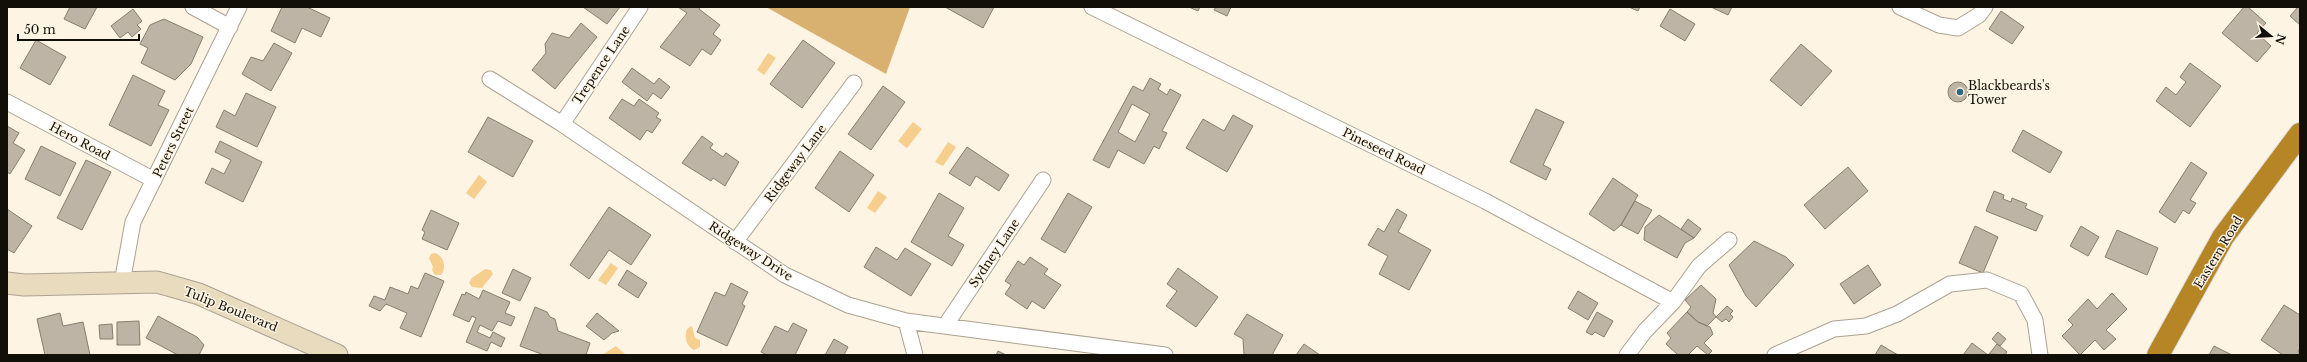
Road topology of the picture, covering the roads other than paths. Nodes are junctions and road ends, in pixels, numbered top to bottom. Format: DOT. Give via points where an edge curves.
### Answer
graph roads {
  1 [pos="193,7"];
  2 [pos="239,7"];
  3 [pos="640,7"];
  4 [pos="1092,7"];
  5 [pos="1900,7"];
  6 [pos="1985,7"];
  7 [pos="230,27"];
  8 [pos="490,79"];
  9 [pos="854,83"];
  10 [pos="7,102"];
  11 [pos="562,124"];
  12 [pos="2300,134"];
  13 [pos="154,180"];
  14 [pos="1042,180"];
  15 [pos="1729,240"];
  16 [pos="735,242"];
  17 [pos="7,283"];
  18 [pos="122,283"];
  19 [pos="1673,302"];
  20 [pos="906,321"];
  21 [pos="945,326"];
  22 [pos="332,354"];
  23 [pos="915,355"];
  24 [pos="1165,355"];
  25 [pos="1627,355"];
  26 [pos="1775,355"];
  27 [pos="2040,355"];
  28 [pos="2158,355"];
  1 -- 7 [label="street"];
  2 -- 7 [label="street, Peters Street"];
  3 -- 11 [label="street, Trepence Lane"];
  4 -- 19 [label="street, Pineseed Road" via="1485,201"];
  5 -- 6 [label="street" via="1939,25 1958,28 1979,15"];
  7 -- 13 [label="street, Peters Street"];
  8 -- 11 [label="street, Ridgeway Drive"];
  9 -- 16 [label="street, Ridgeway Lane"];
  10 -- 13 [label="street, Hero Road"];
  11 -- 16 [label="street, Ridgeway Drive"];
  12 -- 28 [label="highway, Eastern Road" via="2223,238"];
  13 -- 18 [label="street, Peters Street" via="133,222"];
  14 -- 21 [label="street, Sydney Lane"];
  15 -- 19 [label="street" via="1699,266"];
  16 -- 20 [label="street, Ridgeway Drive" via="785,275 848,305"];
  17 -- 18 [label="street, Tulip Boulevard"];
  18 -- 22 [label="street, Tulip Boulevard" via="156,282 199,294"];
  19 -- 25 [label="street" via="1645,331"];
  20 -- 21 [label="street, Ridgeway Drive"];
  20 -- 23 [label="street"];
  21 -- 24 [label="street, Ridgeway Drive"];
  26 -- 27 [label="street" via="1834,329 1866,326 1897,314 1950,284 1987,280 2021,294 2035,320"];
}
